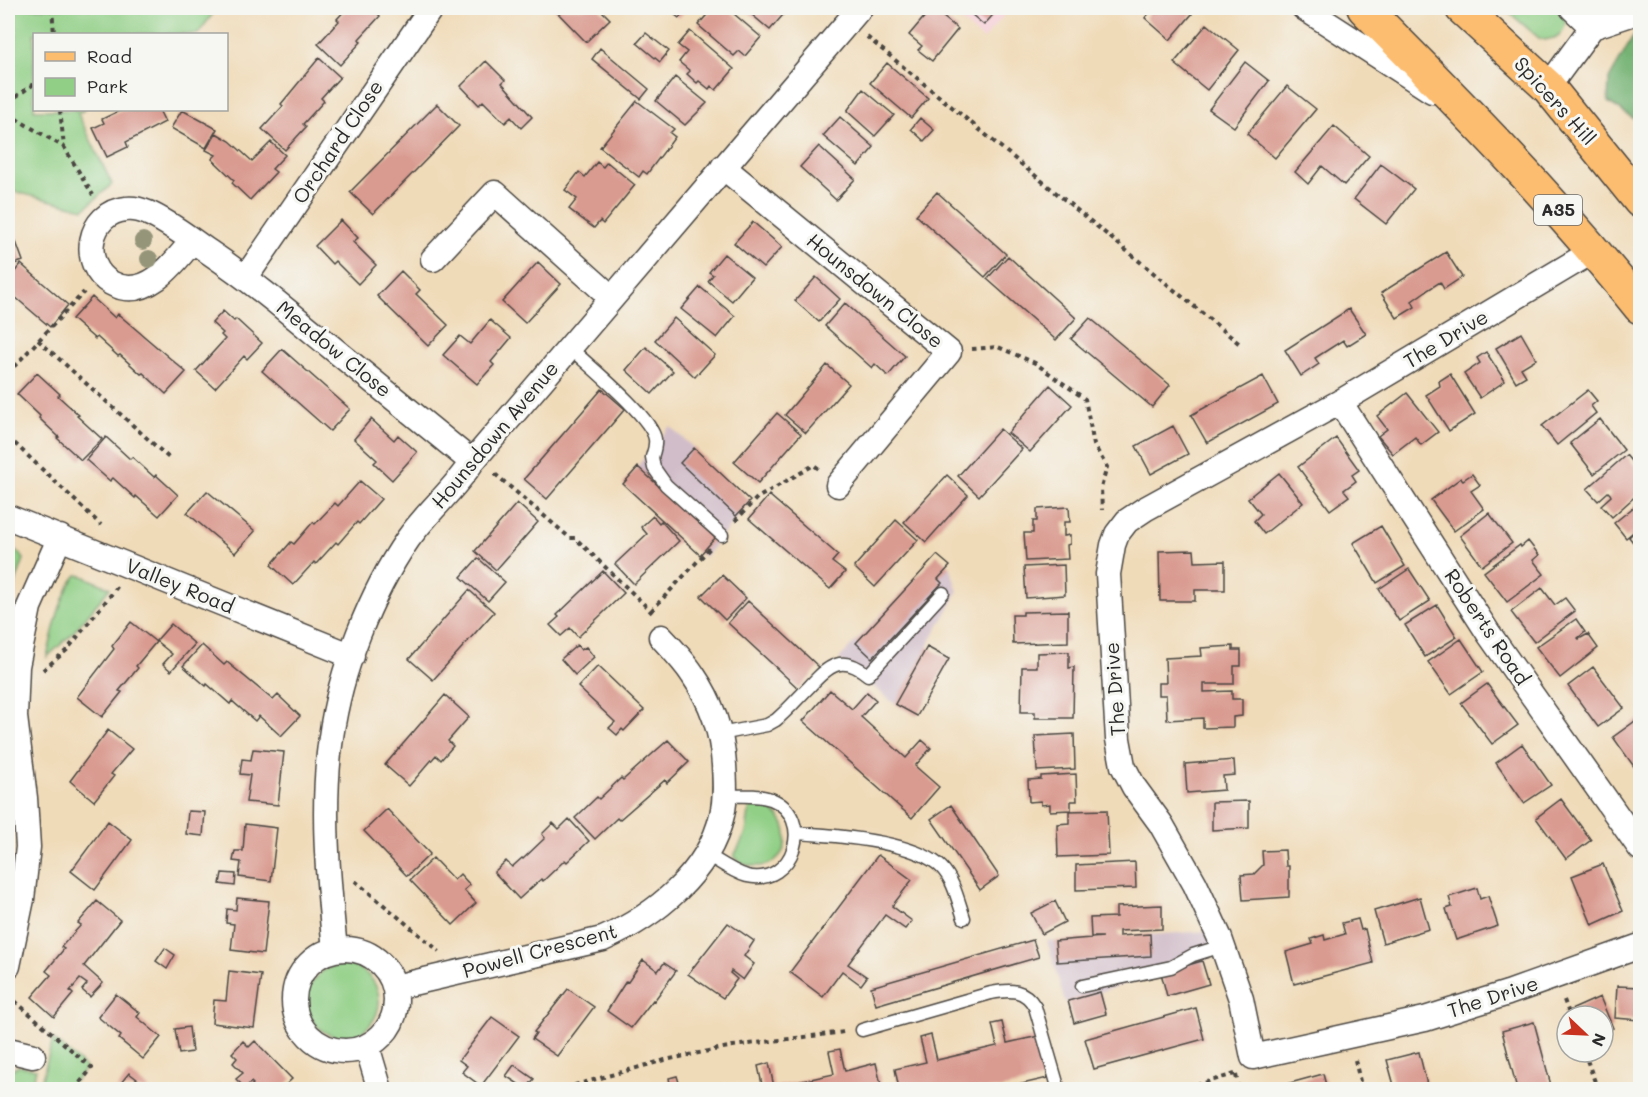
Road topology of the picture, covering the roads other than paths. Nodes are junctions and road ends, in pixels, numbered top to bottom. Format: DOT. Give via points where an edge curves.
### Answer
graph roads {
  1 [pos="430,8"];
  2 [pos="1304,8"];
  3 [pos="1364,8"];
  4 [pos="1462,8"];
  5 [pos="1572,8"];
  6 [pos="1641,11"];
  7 [pos="854,14"];
  8 [pos="1592,27"];
  9 [pos="1548,87"];
  10 [pos="1472,116"];
  11 [pos="723,167"];
  12 [pos="1641,201"];
  13 [pos="192,241"];
  14 [pos="1595,250"];
  15 [pos="433,259"];
  16 [pos="246,277"];
  17 [pos="612,298"];
  18 [pos="1641,307"];
  19 [pos="569,347"];
  20 [pos="1340,402"];
  21 [pos="474,460"];
  22 [pos="838,485"];
  23 [pos="8,517"];
  24 [pos="722,535"];
  25 [pos="60,537"];
  26 [pos="943,593"];
  27 [pos="660,637"];
  28 [pos="352,656"];
  29 [pos="720,734"];
  30 [pos="725,796"];
  31 [pos="796,833"];
  32 [pos="1641,848"];
  33 [pos="706,854"];
  34 [pos="964,918"];
  35 [pos="1222,946"];
  36 [pos="1641,946"];
  37 [pos="335,950"];
  38 [pos="8,966"];
  39 [pos="1082,986"];
  40 [pos="395,987"];
  41 [pos="862,1030"];
  42 [pos="367,1046"];
  43 [pos="8,1050"];
  44 [pos="33,1056"];
  45 [pos="380,1089"];
  46 [pos="1059,1089"];
  1 -- 16 [label="street, Orchard Close"];
  2 -- 10 [label="street"];
  3 -- 10 [label="main road, A35"];
  4 -- 9 [label="main road, Spicers Hill"];
  5 -- 8 [label="street"];
  6 -- 8 [label="street"];
  7 -- 11 [label="street, Hounsdown Avenue"];
  8 -- 9 [label="street"];
  9 -- 12 [label="main road, Spicers Hill"];
  10 -- 14 [label="main road, A35"];
  11 -- 17 [label="street, Hounsdown Avenue"];
  11 -- 22 [label="street, Hounsdown Close" via="949,351"];
  13 -- 13 [label="street, Meadow Close" via="145,211 125,208 104,218 91,239 90,251 102,276 119,286 141,286 166,272"];
  13 -- 16 [label="street, Meadow Close"];
  14 -- 18 [label="main road, A35"];
  14 -- 20 [label="street, The Drive"];
  15 -- 17 [label="street" via="495,193"];
  16 -- 21 [label="street, Meadow Close"];
  17 -- 19 [label="street, Hounsdown Avenue"];
  19 -- 21 [label="street, Hounsdown Avenue"];
  19 -- 24 [label="lane" via="646,420 655,437 652,457 659,477"];
  20 -- 32 [label="street, Roberts Road" via="1489,634"];
  20 -- 35 [label="street, The Drive" via="1145,509 1127,521 1113,545 1108,574 1123,766 1195,884"];
  21 -- 28 [label="street, Hounsdown Avenue" via="409,539 369,611"];
  23 -- 25 [label="street, Valley Road"];
  25 -- 28 [label="street, Valley Road"];
  25 -- 38 [label="street" via="28,607 16,675 21,799 28,847"];
  26 -- 29 [label="lane" via="868,675 855,666 834,665 776,720"];
  27 -- 29 [label="street, Powell Crescent" via="694,676"];
  28 -- 37 [label="street, Hounsdown Avenue" via="331,736 327,785 327,857"];
  29 -- 30 [label="street, Powell Crescent"];
  30 -- 31 [label="lane" via="771,800 788,812"];
  30 -- 33 [label="street, Powell Crescent" via="722,815"];
  31 -- 33 [label="lane" via="791,857 783,867 761,877 747,876"];
  31 -- 34 [label="lane" via="860,839 928,858 950,880"];
  33 -- 40 [label="street, Powell Crescent" via="658,908 603,939"];
  35 -- 36 [label="street, The Drive" via="1241,999 1253,1058 1425,1019"];
  35 -- 39 [label="lane" via="1171,967"];
  37 -- 40 [label="street" via="366,952 389,973"];
  37 -- 42 [label="street" via="319,956 297,982 297,1016 317,1043 333,1050"];
  40 -- 42 [label="street" via="392,1022 382,1036"];
  41 -- 46 [label="lane" via="991,993 1019,992 1035,1007"];
  42 -- 45 [label="street"];
  43 -- 44 [label="street"];
}
